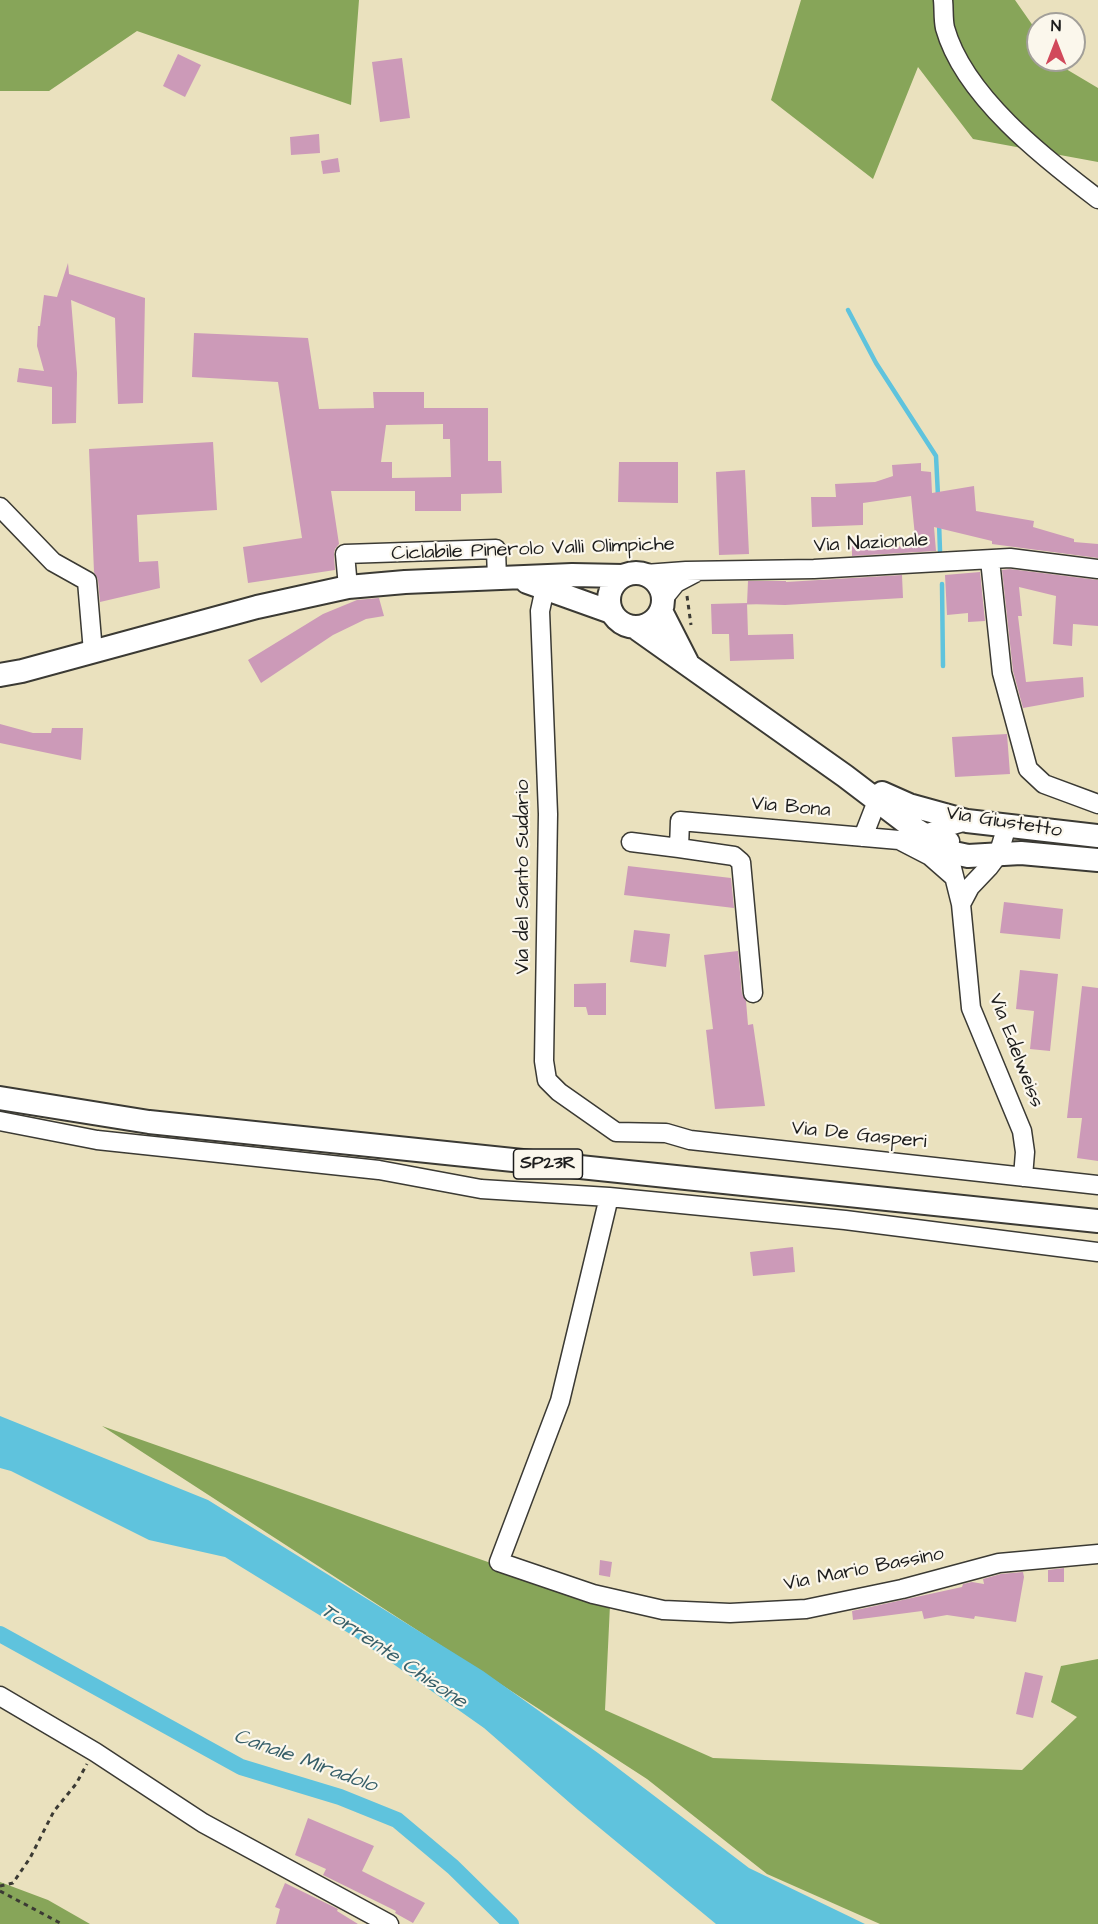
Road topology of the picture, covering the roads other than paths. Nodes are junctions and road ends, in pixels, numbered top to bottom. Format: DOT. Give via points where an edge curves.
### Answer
graph roads {
  1 [pos="944,0"];
  2 [pos="1098,199"];
  3 [pos="0,507"];
  4 [pos="990,560"];
  5 [pos="1098,569"];
  6 [pos="634,575"];
  7 [pos="691,575"];
  8 [pos="506,578"];
  9 [pos="348,587"];
  10 [pos="545,588"];
  11 [pos="662,605"];
  12 [pos="611,612"];
  13 [pos="636,628"];
  14 [pos="93,652"];
  15 [pos="688,663"];
  16 [pos="0,675"];
  17 [pos="845,776"];
  18 [pos="878,801"];
  19 [pos="1098,804"];
  20 [pos="967,821"];
  21 [pos="1006,826"];
  22 [pos="925,835"];
  23 [pos="1098,836"];
  24 [pos="863,837"];
  25 [pos="899,840"];
  26 [pos="631,842"];
  27 [pos="679,848"];
  28 [pos="947,848"];
  29 [pos="998,855"];
  30 [pos="1098,860"];
  31 [pos="954,877"];
  32 [pos="961,904"];
  33 [pos="753,993"];
  34 [pos="0,1098"];
  35 [pos="0,1121"];
  36 [pos="616,1132"];
  37 [pos="1023,1177"];
  38 [pos="1098,1185"];
  39 [pos="609,1197"];
  40 [pos="1098,1221"];
  41 [pos="1098,1252"];
  42 [pos="1098,1554"];
  43 [pos="0,1696"];
  44 [pos="389,1924"];
  1 -- 2 [label="street" via="945,27 962,67 991,105 1031,146"];
  3 -- 14 [label="street" via="53,562 87,581"];
  4 -- 5 [label="street, Via Nazionale" via="1010,558"];
  4 -- 7 [label="street, Via Nazionale"];
  4 -- 19 [label="street" via="1002,673 1028,769 1044,783"];
  6 -- 7 [label="street, Via Nazionale"];
  6 -- 8 [label="main road"];
  6 -- 11 [label="main road" via="658,584"];
  6 -- 12 [label="main road" via="611,588"];
  7 -- 11 [label="street" via="676,583"];
  8 -- 9 [label="main road"];
  8 -- 9 [label="street" via="496,549 345,554"];
  8 -- 10 [label="main road"];
  9 -- 14 [label="main road" via="257,607"];
  10 -- 12 [label="main road"];
  10 -- 36 [label="street, Via del Santo Sudario" via="540,611 548,814 544,1061 547,1080 559,1092"];
  11 -- 13 [label="main road" via="651,623"];
  11 -- 15 [label="main road, Via Giustetto"];
  12 -- 13 [label="main road" via="621,624"];
  13 -- 15 [label="main road, Via Giustetto"];
  14 -- 16 [label="main road"];
  15 -- 17 [label="main road, Via Giustetto"];
  17 -- 18 [label="main road, Via Giustetto"];
  17 -- 20 [label="main road, Via Giustetto" via="909,805"];
  18 -- 22 [label="main road, Via Giustetto"];
  18 -- 24 [label="street"];
  20 -- 21 [label="main road, Via Giustetto"];
  20 -- 22 [label="street"];
  20 -- 28 [label="street"];
  21 -- 23 [label="main road, Via Giustetto"];
  21 -- 29 [label="street"];
  22 -- 25 [label="street"];
  22 -- 28 [label="main road, Via Giustetto"];
  24 -- 25 [label="street, Via Bona"];
  24 -- 27 [label="street, Via Bona" via="680,821"];
  25 -- 31 [label="street" via="930,856"];
  26 -- 27 [label="street"];
  27 -- 33 [label="street" via="734,856 741,862"];
  28 -- 29 [label="main road, Via Giustetto" via="968,856"];
  28 -- 31 [label="street, Via Edelweiss"];
  29 -- 30 [label="main road, Via Giustetto"];
  29 -- 32 [label="street" via="970,887"];
  31 -- 32 [label="street, Via Edelweiss"];
  32 -- 37 [label="street, Via Edelweiss" via="971,1008 1022,1131"];
  34 -- 40 [label="main road, SP23R" via="161,1124"];
  35 -- 39 [label="street" via="97,1140 379,1170 481,1189"];
  36 -- 37 [label="street, Via De Gasperi" via="666,1132 690,1140"];
  37 -- 38 [label="street, Via De Gasperi"];
  39 -- 41 [label="street" via="845,1220"];
  39 -- 42 [label="street, Via Mario Bassino" via="560,1401 499,1562 593,1594 663,1610 730,1613 806,1609 999,1563"];
  43 -- 44 [label="street" via="203,1823"];
}
